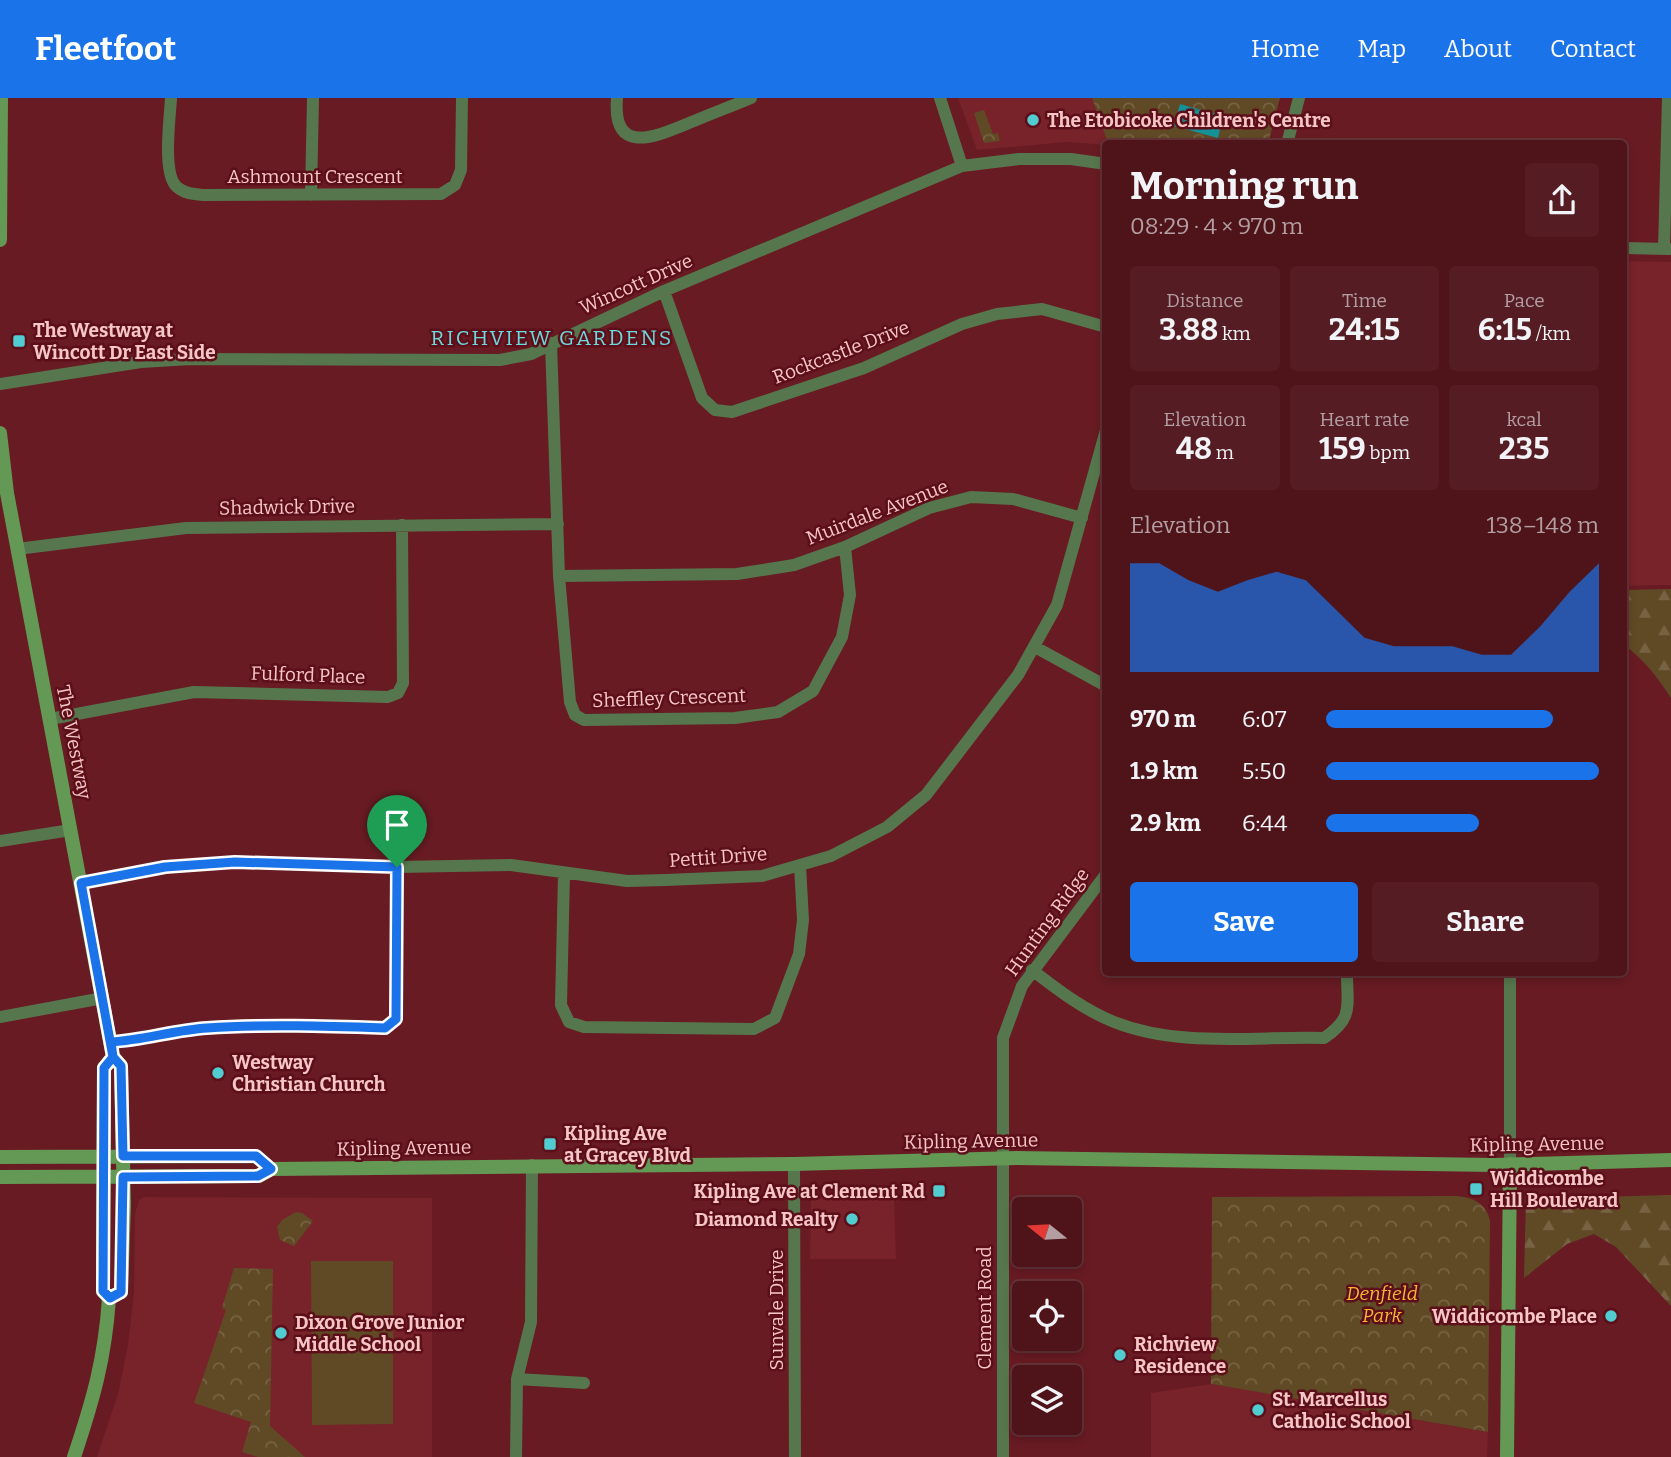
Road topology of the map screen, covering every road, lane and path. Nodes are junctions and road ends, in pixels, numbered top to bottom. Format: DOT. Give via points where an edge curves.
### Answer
graph roads {
  1 [pos="1,98"];
  2 [pos="171,98"];
  3 [pos="313,98"];
  4 [pos="462,98"];
  5 [pos="617,98"];
  6 [pos="751,98"];
  7 [pos="940,98"];
  8 [pos="1299,98"];
  9 [pos="1668,98"];
  10 [pos="0,122"];
  11 [pos="1288,140"];
  12 [pos="1102,163"];
  13 [pos="962,166"];
  14 [pos="311,195"];
  15 [pos="0,240"];
  16 [pos="1627,248"];
  17 [pos="1667,249"];
  18 [pos="664,291"];
  19 [pos="1102,326"];
  20 [pos="551,343"];
  21 [pos="0,384"];
  22 [pos="0,433"];
  23 [pos="1102,445"];
  24 [pos="1082,518"];
  25 [pos="558,524"];
  26 [pos="402,525"];
  27 [pos="845,547"];
  28 [pos="17,549"];
  29 [pos="559,576"];
  30 [pos="1035,647"];
  31 [pos="1102,684"];
  32 [pos="50,719"];
  33 [pos="71,830"];
  34 [pos="0,841"];
  35 [pos="800,865"];
  36 [pos="397,867"];
  37 [pos="564,874"];
  38 [pos="1102,879"];
  39 [pos="81,883"];
  40 [pos="1032,970"];
  41 [pos="1347,976"];
  42 [pos="1510,976"];
  43 [pos="103,998"];
  44 [pos="0,1017"];
  45 [pos="111,1042"];
  46 [pos="113,1057"];
  47 [pos="102,1156"];
  48 [pos="123,1156"];
  49 [pos="0,1157"];
  50 [pos="1002,1158"];
  51 [pos="1671,1160"];
  52 [pos="794,1164"];
  53 [pos="1510,1164"];
  54 [pos="532,1165"];
  55 [pos="271,1169"];
  56 [pos="0,1177"];
  57 [pos="102,1177"];
  58 [pos="123,1177"];
  59 [pos="110,1298"];
  60 [pos="517,1379"];
  61 [pos="584,1382"];
  62 [pos="74,1457"];
  63 [pos="516,1457"];
  64 [pos="796,1457"];
  65 [pos="1003,1457"];
  66 [pos="1507,1457"];
  1 -- 10 [label="main road"];
  2 -- 14 [label="street, Ashmount Crescent" via="169,172 175,185 187,193 204,195"];
  3 -- 14 [label="street"];
  4 -- 14 [label="street, Ashmount Crescent" via="461,170 455,185 441,194"];
  5 -- 6 [label="street" via="621,129 634,138 654,137"];
  7 -- 13 [label="street"];
  8 -- 11 [label="street"];
  9 -- 17 [label="street"];
  10 -- 15 [label="main road"];
  12 -- 13 [label="street, Wincott Drive" via="1019,159"];
  13 -- 18 [label="street, Wincott Drive"];
  16 -- 17 [label="street"];
  18 -- 19 [label="street, Rockcastle Drive" via="702,398 715,410 732,412 864,368 962,324 996,314 1042,309"];
  18 -- 20 [label="street, Wincott Drive"];
  20 -- 21 [label="street, Wincott Drive" via="531,354 500,360 191,359 141,362"];
  20 -- 25 [label="street, Sheffley Crescent"];
  22 -- 28 [label="main road, The Westway"];
  23 -- 24 [label="street, Pettit Drive"];
  24 -- 27 [label="street, Muirdale Avenue" via="1013,499 971,497 929,508"];
  24 -- 30 [label="street, Pettit Drive" via="1057,605"];
  25 -- 26 [label="street, Shadwick Drive"];
  25 -- 29 [label="street, Sheffley Crescent"];
  26 -- 28 [label="street, Shadwick Drive" via="186,528"];
  26 -- 32 [label="street, Fulford Place" via="403,683 398,692 388,697 194,692"];
  27 -- 29 [label="street, Muirdale Avenue" via="794,565 737,574"];
  27 -- 29 [label="street, Sheffley Crescent" via="850,596 842,637 813,691 778,712 736,718 584,720 575,715"];
  28 -- 32 [label="main road, The Westway"];
  30 -- 31 [label="street"];
  30 -- 35 [label="street, Pettit Drive" via="926,795 887,827 831,856"];
  32 -- 33 [label="main road, The Westway"];
  33 -- 34 [label="street"];
  33 -- 39 [label="main road, The Westway"];
  35 -- 37 [label="street, Pettit Drive" via="762,876 666,880"];
  35 -- 37 [label="street" via="803,920 799,954 775,1018 754,1028 584,1027 569,1022 561,1005"];
  36 -- 37 [label="street, Pettit Drive" via="511,865"];
  36 -- 39 [label="street, Pettit Drive" via="235,862 165,867"];
  36 -- 45 [label="street" via="396,1019 385,1028 205,1028"];
  38 -- 40 [label="street, Hunting Ridge"];
  39 -- 43 [label="main road, The Westway"];
  40 -- 41 [label="street" via="1077,1004 1113,1022 1146,1032 1196,1037 1324,1038 1340,1027 1347,1014"];
  40 -- 50 [label="street, Hunting Ridge" via="1003,1038"];
  42 -- 53 [label="street"];
  43 -- 44 [label="street"];
  43 -- 45 [label="main road, The Westway"];
  45 -- 46 [label="main road, The Westway"];
  46 -- 47 [label="main road, The Westway" via="104,1068"];
  46 -- 48 [label="main road, The Westway" via="121,1066"];
  47 -- 48 [label="main road, Kipling Avenue"];
  47 -- 49 [label="main road, Kipling Avenue"];
  47 -- 57 [label="main road, The Westway"];
  48 -- 55 [label="main road, Kipling Avenue" via="256,1156"];
  48 -- 58 [label="main road, The Westway"];
  50 -- 52 [label="main road, Kipling Avenue"];
  50 -- 53 [label="main road, Kipling Avenue"];
  50 -- 65 [label="street, Clement Road"];
  51 -- 53 [label="main road, Kipling Avenue"];
  52 -- 54 [label="main road, Kipling Avenue"];
  52 -- 64 [label="street, Sunvale Drive"];
  53 -- 66 [label="main road"];
  54 -- 55 [label="main road, Kipling Avenue"];
  54 -- 60 [label="street" via="531,1322"];
  55 -- 58 [label="main road, Kipling Avenue" via="258,1176"];
  56 -- 57 [label="main road, Kipling Avenue"];
  57 -- 58 [label="main road, Kipling Avenue"];
  57 -- 59 [label="main road, The Westway" via="103,1291"];
  58 -- 59 [label="main road, The Westway" via="121,1292"];
  59 -- 62 [label="main road, The Westway" via="100,1376"];
  60 -- 61 [label="street"];
  60 -- 63 [label="street"];
}
